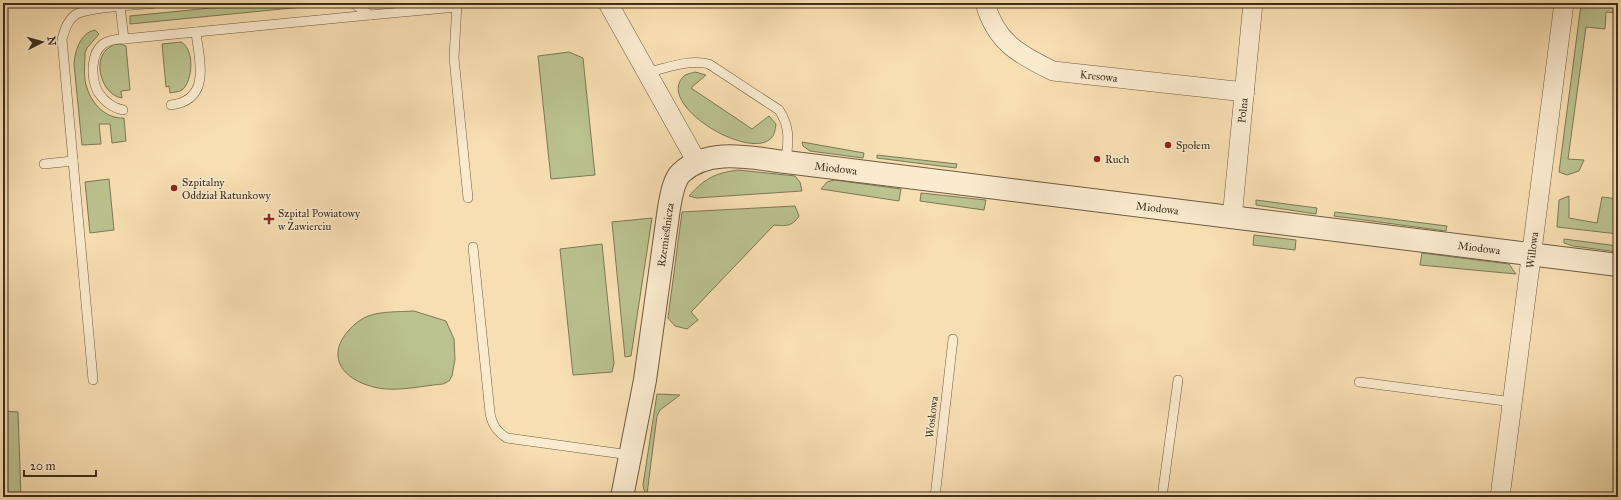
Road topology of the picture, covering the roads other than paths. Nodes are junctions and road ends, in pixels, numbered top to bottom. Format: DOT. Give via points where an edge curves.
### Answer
graph roads {
  1 [pos="156,3"];
  2 [pos="353,3"];
  3 [pos="608,3"];
  4 [pos="985,3"];
  5 [pos="1253,3"];
  6 [pos="1564,3"];
  7 [pos="457,5"];
  8 [pos="120,6"];
  9 [pos="370,15"];
  10 [pos="196,32"];
  11 [pos="124,39"];
  12 [pos="648,72"];
  13 [pos="1245,92"];
  14 [pos="171,105"];
  15 [pos="123,110"];
  16 [pos="73,161"];
  17 [pos="698,162"];
  18 [pos="786,162"];
  19 [pos="44,164"];
  20 [pos="468,198"];
  21 [pos="1232,218"];
  22 [pos="473,247"];
  23 [pos="1532,254"];
  24 [pos="1618,265"];
  25 [pos="953,339"];
  26 [pos="93,380"];
  27 [pos="1178,380"];
  28 [pos="1359,382"];
  29 [pos="1513,402"];
  30 [pos="632,455"];
  31 [pos="622,497"];
  32 [pos="935,497"];
  33 [pos="1162,497"];
  34 [pos="1500,497"];
  1 -- 8 [label="lane"];
  2 -- 9 [label="lane"];
  3 -- 12 [label="street"];
  4 -- 13 [label="street, Kresowa" via="989,18 1007,43 1028,59 1053,71"];
  5 -- 13 [label="street, Polna"];
  6 -- 23 [label="street, Willowa"];
  7 -- 9 [label="lane"];
  7 -- 20 [label="lane" via="454,58"];
  8 -- 11 [label="lane"];
  8 -- 16 [label="lane" via="75,14 66,25 62,39"];
  9 -- 10 [label="lane"];
  10 -- 11 [label="lane"];
  10 -- 14 [label="lane" via="200,70 198,89 188,100"];
  11 -- 15 [label="lane" via="108,41 101,45 96,52 93,66 98,92 110,105"];
  12 -- 17 [label="street"];
  12 -- 18 [label="lane" via="690,62 709,64 779,110 786,119"];
  13 -- 21 [label="street, Polna"];
  16 -- 19 [label="lane"];
  16 -- 26 [label="lane"];
  17 -- 18 [label="street, Miodowa" via="734,156"];
  17 -- 30 [label="street, Rzemieślnicza" via="680,174 673,189"];
  18 -- 21 [label="street, Miodowa"];
  21 -- 23 [label="street, Miodowa"];
  22 -- 30 [label="lane" via="490,413 495,428 507,438"];
  23 -- 24 [label="street, Miodowa"];
  23 -- 29 [label="street, Willowa"];
  25 -- 32 [label="lane, Woskowa"];
  27 -- 33 [label="lane"];
  28 -- 29 [label="lane"];
  29 -- 34 [label="street, Willowa"];
  30 -- 31 [label="street, Rzemieślnicza"];
}
